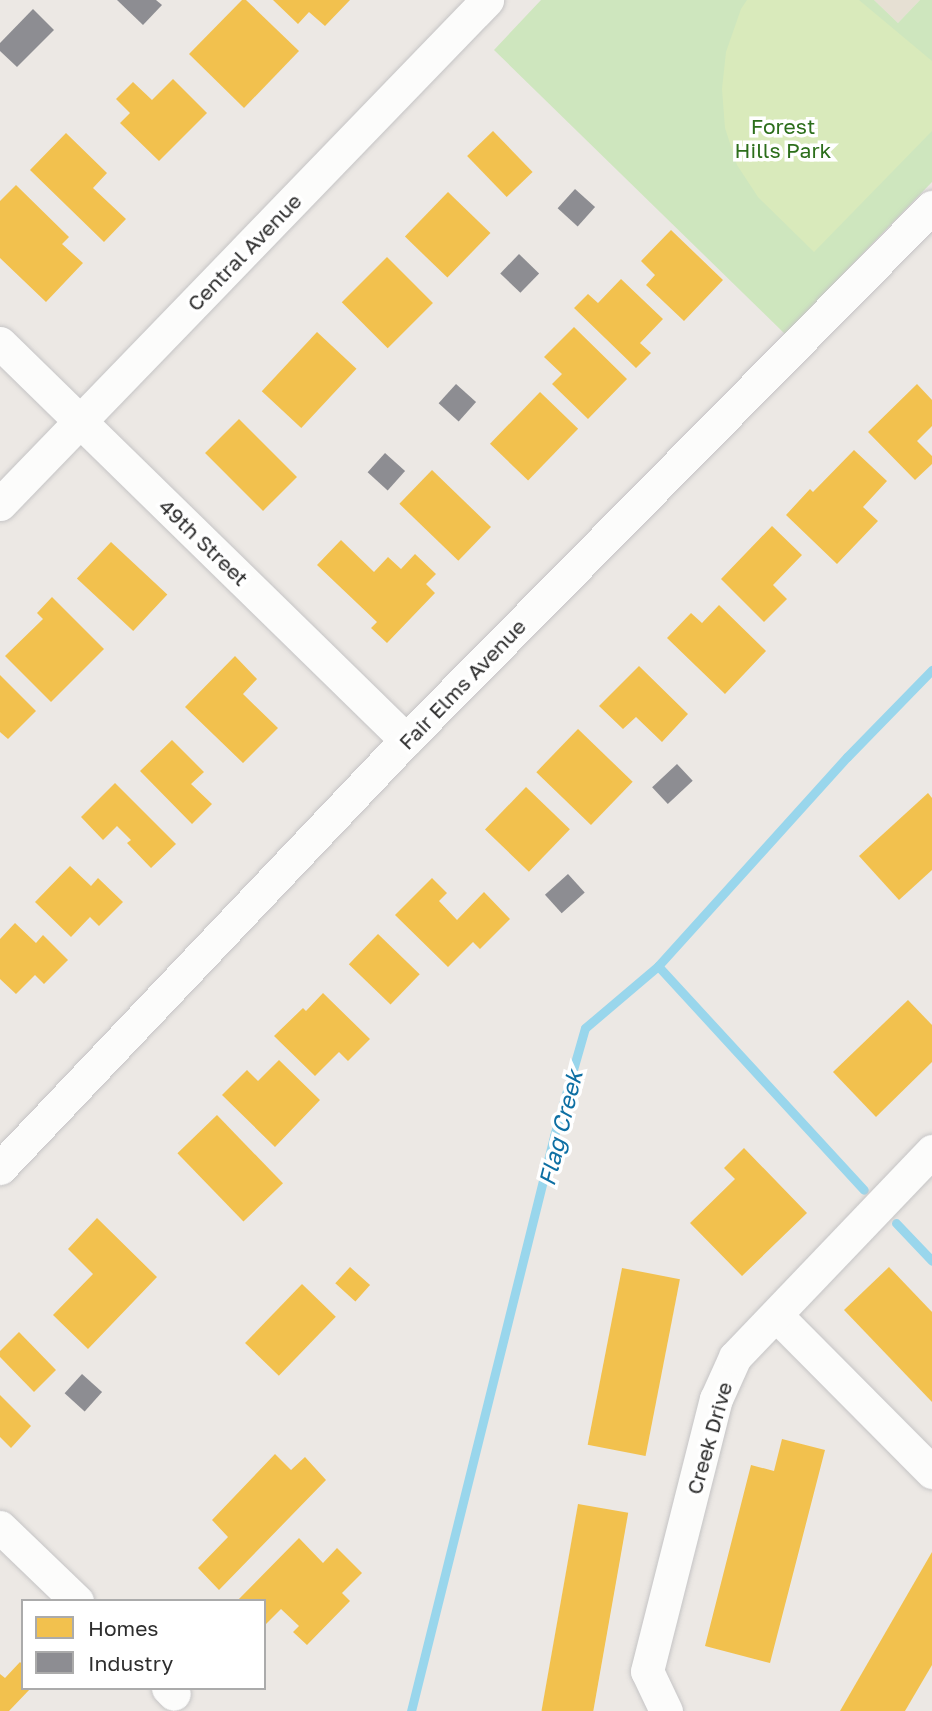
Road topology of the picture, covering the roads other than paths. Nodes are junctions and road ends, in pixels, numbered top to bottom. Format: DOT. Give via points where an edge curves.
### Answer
graph roads {
  1 [pos="486,0"];
  2 [pos="932,207"];
  3 [pos="0,343"];
  4 [pos="81,421"];
  5 [pos="0,504"];
  6 [pos="407,740"];
  7 [pos="932,1151"];
  8 [pos="0,1168"];
  9 [pos="777,1316"];
  10 [pos="932,1472"];
  11 [pos="0,1527"];
  12 [pos="75,1599"];
  13 [pos="666,1711"];
  1 -- 4 [label="street, Central Avenue"];
  2 -- 6 [label="street, Fair Elms Avenue"];
  3 -- 4 [label="street, 49th Street"];
  4 -- 5 [label="street, Central Avenue"];
  4 -- 6 [label="street, 49th Street"];
  6 -- 8 [label="street, Fair Elms Avenue"];
  7 -- 9 [label="street, Creek Drive"];
  9 -- 10 [label="street"];
  9 -- 13 [label="street, Creek Drive" via="735,1357 716,1399 647,1671"];
  11 -- 12 [label="street"];
}
